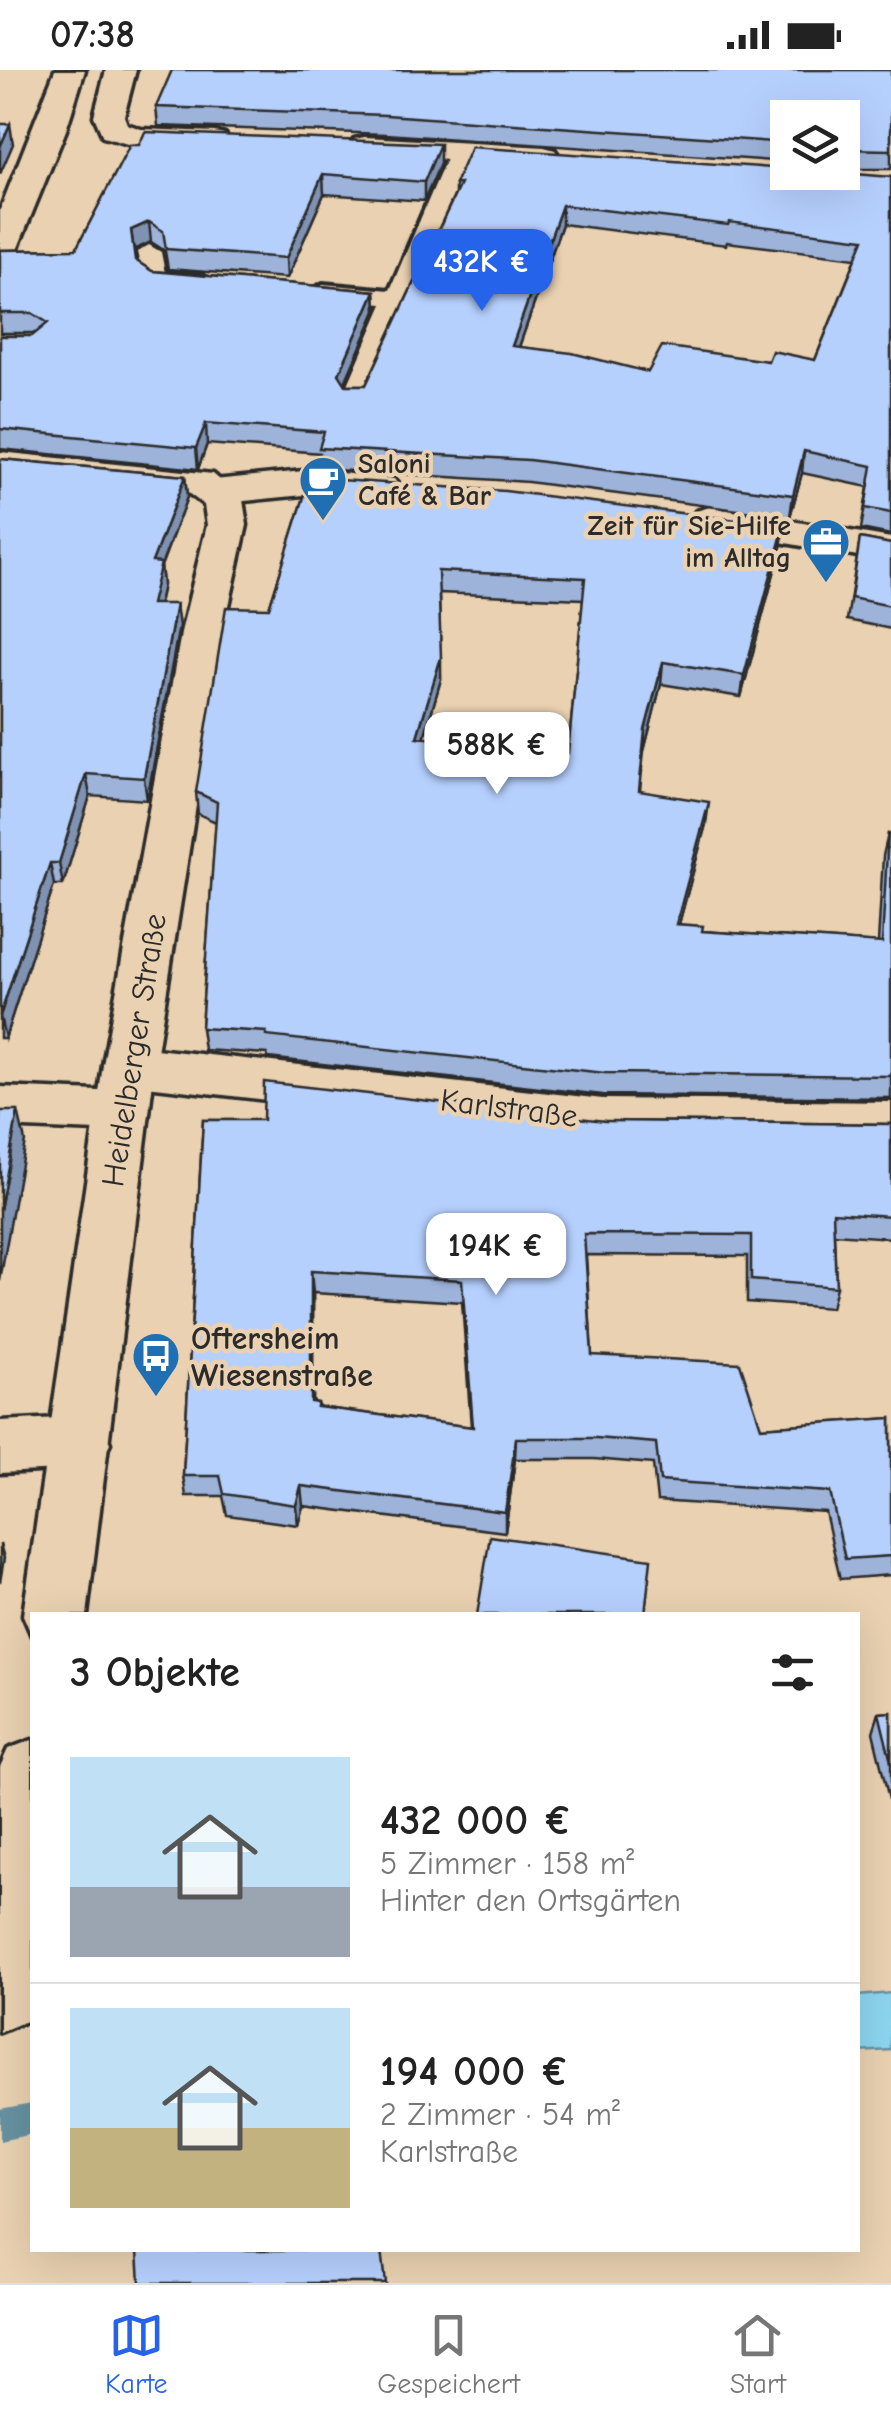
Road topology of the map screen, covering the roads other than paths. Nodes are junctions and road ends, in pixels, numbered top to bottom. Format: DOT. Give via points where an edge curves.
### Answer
graph roads {
  1 [pos="70,70"];
  2 [pos="120,70"];
  3 [pos="254,142"];
  4 [pos="332,145"];
  5 [pos="461,152"];
  6 [pos="576,159"];
  7 [pos="0,250"];
  8 [pos="149,252"];
  9 [pos="229,285"];
  10 [pos="304,291"];
  11 [pos="398,298"];
  12 [pos="357,396"];
  13 [pos="0,464"];
  14 [pos="412,490"];
  15 [pos="214,492"];
  16 [pos="672,514"];
  17 [pos="891,550"];
  18 [pos="126,1088"];
  19 [pos="0,1107"];
  20 [pos="891,1122"];
  21 [pos="79,1443"];
  22 [pos="0,1447"];
  23 [pos="55,1612"];
  24 [pos="30,1786"];
  25 [pos="0,1995"];
  1 -- 7 [label="street"];
  2 -- 3 [label="street" via="108,116 114,130 138,138"];
  4 -- 5 [label="street"];
  5 -- 6 [label="street"];
  5 -- 11 [label="lane"];
  8 -- 9 [label="lane" via="154,280"];
  10 -- 11 [label="lane"];
  11 -- 12 [label="lane"];
  13 -- 15 [label="street" via="182,478"];
  14 -- 15 [label="street" via="314,482"];
  15 -- 18 [label="street, Heidelberger Straße" via="223,500 227,525 203,628"];
  16 -- 17 [label="street"];
  18 -- 19 [label="street, Karlstraße"];
  18 -- 20 [label="street, Karlstraße" via="603,1119"];
  18 -- 21 [label="street, Heidelberger Straße"];
  21 -- 22 [label="street"];
  21 -- 23 [label="street, Heidelberger Straße"];
  24 -- 25 [label="street"];
}
